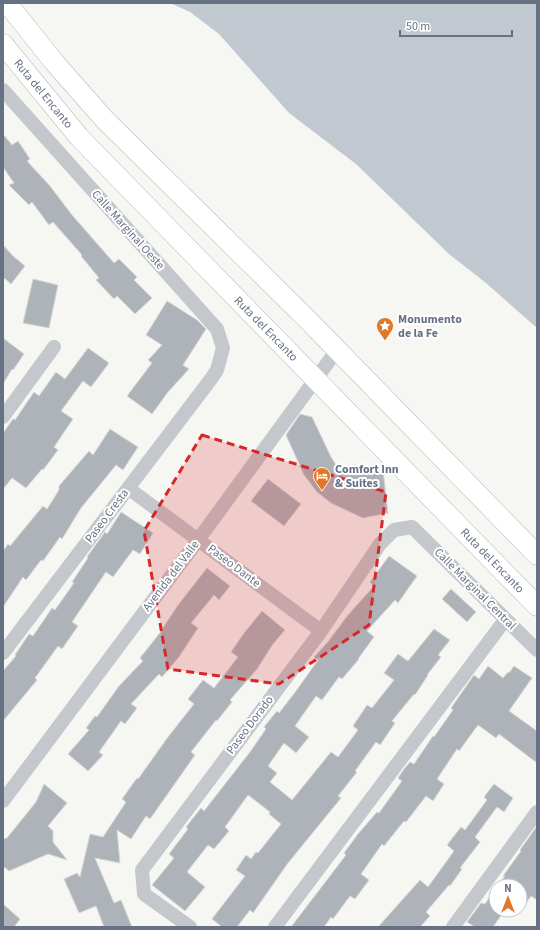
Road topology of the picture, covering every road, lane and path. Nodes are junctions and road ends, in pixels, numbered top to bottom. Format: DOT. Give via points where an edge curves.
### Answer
graph roads {
  1 [pos="7,3"];
  2 [pos="3,44"];
  3 [pos="3,90"];
  4 [pos="54,347"];
  5 [pos="337,350"];
  6 [pos="211,379"];
  7 [pos="316,380"];
  8 [pos="3,417"];
  9 [pos="128,488"];
  10 [pos="412,527"];
  11 [pos="198,540"];
  12 [pos="537,555"];
  13 [pos="537,606"];
  14 [pos="505,620"];
  15 [pos="320,631"];
  16 [pos="537,650"];
  17 [pos="3,652"];
  18 [pos="3,801"];
  19 [pos="537,812"];
  20 [pos="190,927"];
  21 [pos="275,927"];
  22 [pos="453,927"];
  1 -- 5 [label="main road" via="105,120"];
  2 -- 7 [label="main road, Ruta del Encanto" via="79,137"];
  3 -- 6 [label="street, Calle Marginal Oeste" via="217,329 223,348 217,370"];
  4 -- 8 [label="street"];
  5 -- 7 [label="street, Avenida del Valle"];
  5 -- 12 [label="main road"];
  6 -- 9 [label="street, Paseo Cresta"];
  7 -- 11 [label="street, Avenida del Valle"];
  7 -- 13 [label="main road, Ruta del Encanto"];
  9 -- 11 [label="street, Paseo Dante"];
  9 -- 17 [label="street, Paseo Cresta"];
  10 -- 14 [label="street, Calle Marginal Central"];
  10 -- 15 [label="street, Paseo Dorado" via="394,530 380,544"];
  11 -- 15 [label="street, Paseo Dante"];
  11 -- 18 [label="street, Avenida del Valle"];
  14 -- 16 [label="street, Calle Marginal Central"];
  14 -- 21 [label="street"];
  15 -- 20 [label="street, Paseo Dorado" via="142,870 144,894"];
  19 -- 22 [label="street"];
}
